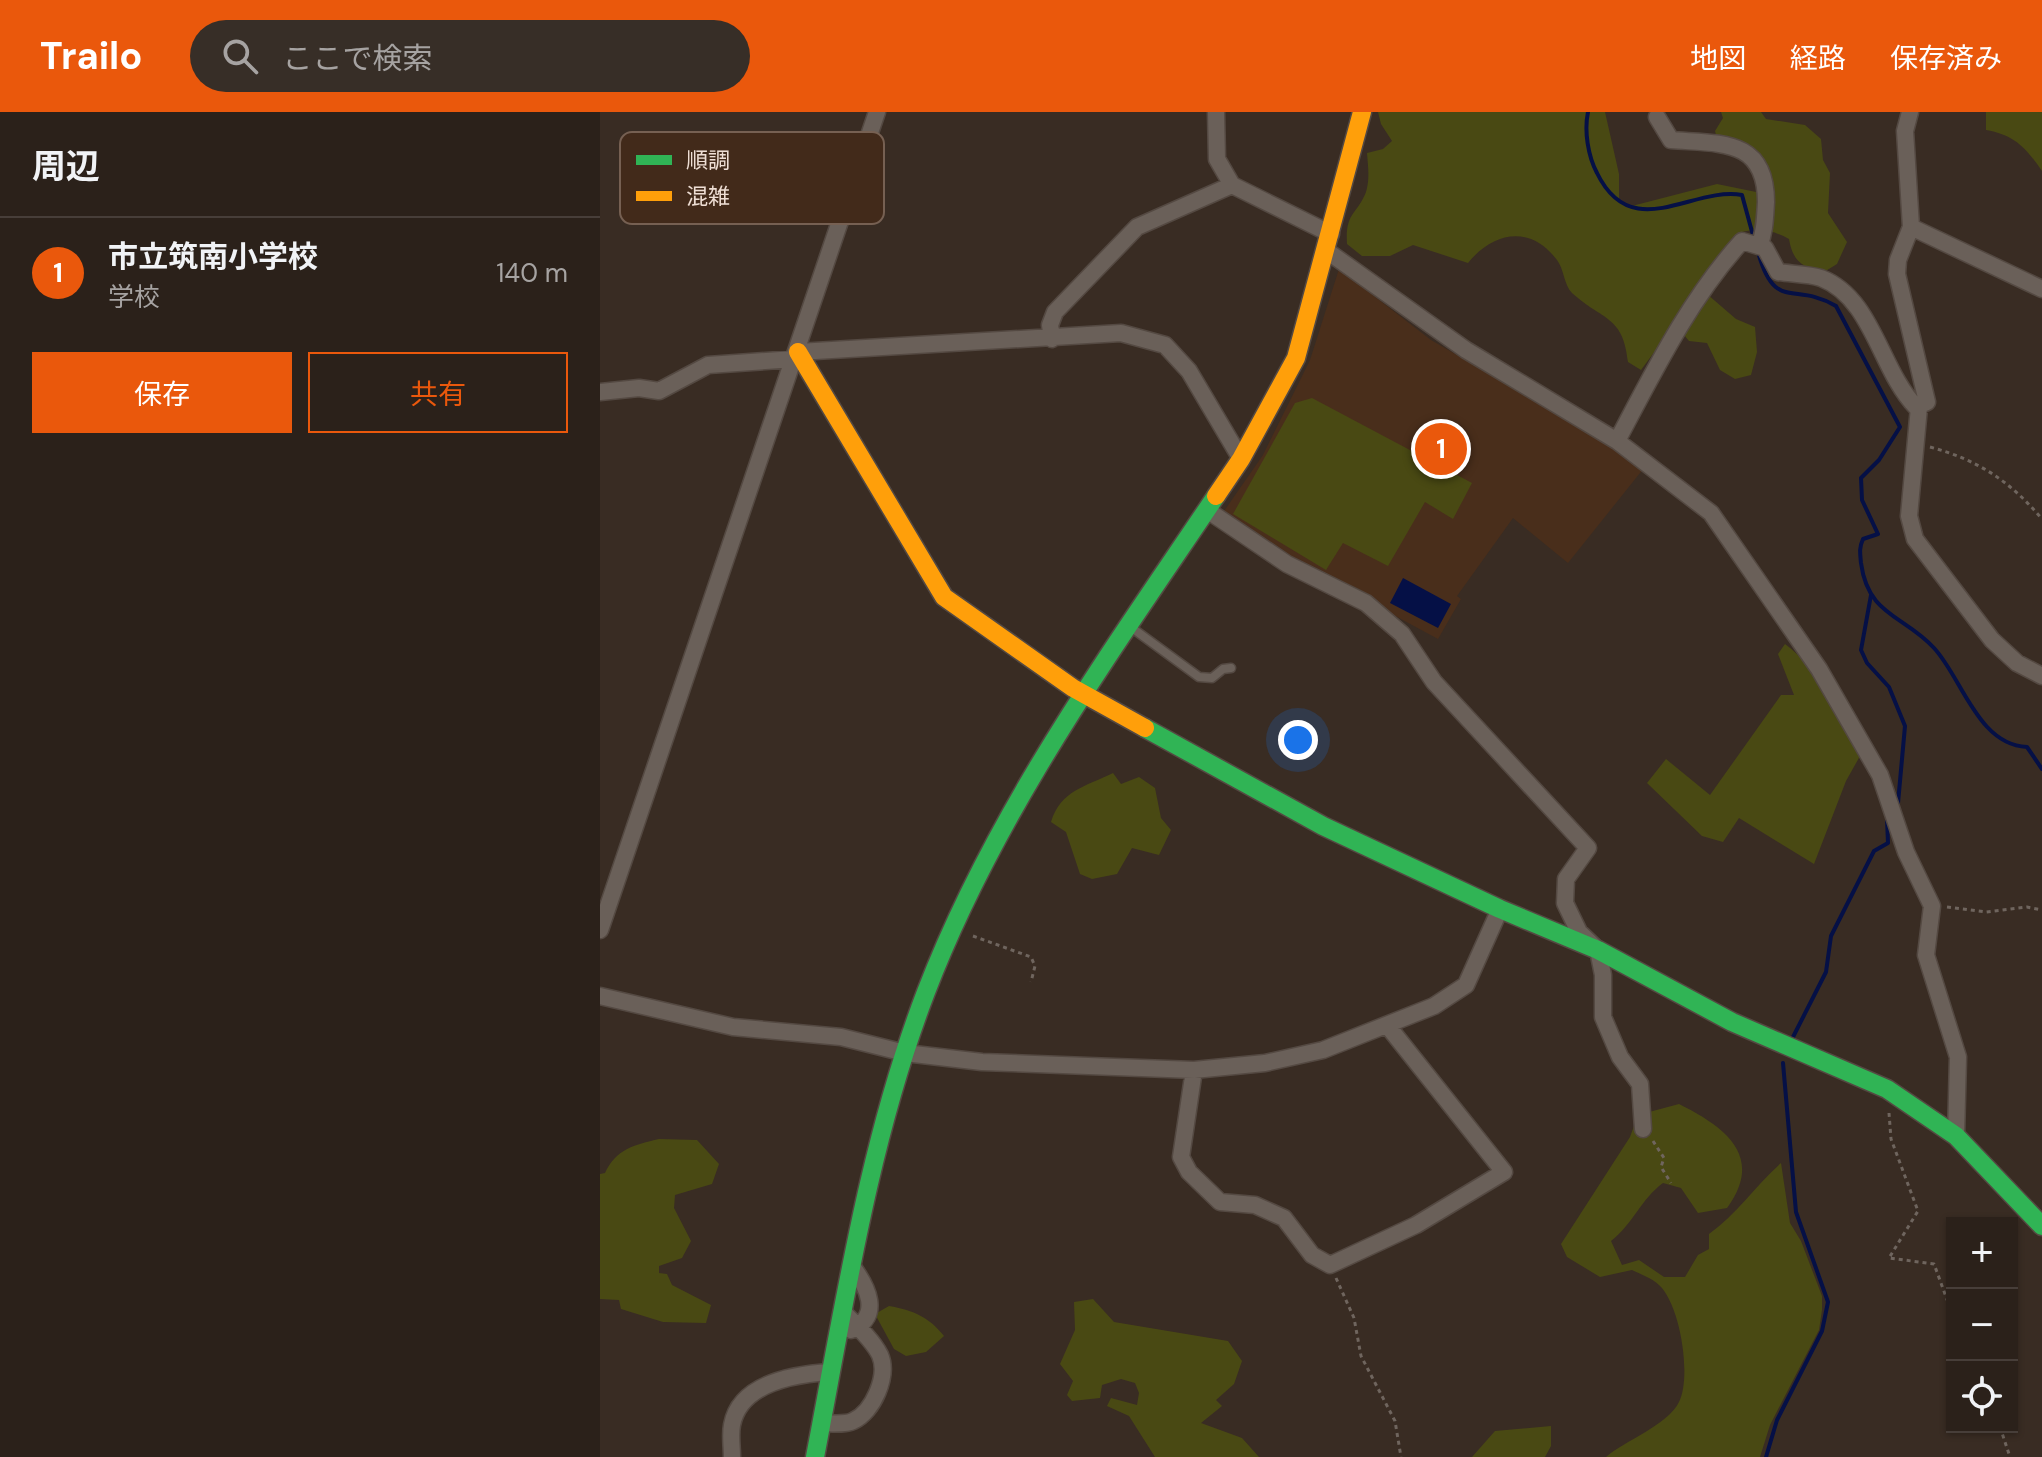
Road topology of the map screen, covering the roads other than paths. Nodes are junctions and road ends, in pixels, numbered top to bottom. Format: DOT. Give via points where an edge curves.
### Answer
graph roads {
  1 [pos="877,112"];
  2 [pos="1216,112"];
  3 [pos="1362,112"];
  4 [pos="1910,112"];
  5 [pos="1657,117"];
  6 [pos="870,132"];
  7 [pos="1232,185"];
  8 [pos="840,224"];
  9 [pos="1911,227"];
  10 [pos="1329,242"];
  11 [pos="1759,246"];
  12 [pos="2042,289"];
  13 [pos="1052,339"];
  14 [pos="796,356"];
  15 [pos="600,392"];
  16 [pos="1919,407"];
  17 [pos="1617,441"];
  18 [pos="1241,459"];
  19 [pos="1207,510"];
  20 [pos="1128,625"];
  21 [pos="1231,668"];
  22 [pos="2042,676"];
  23 [pos="1082,694"];
  24 [pos="1500,909"];
  25 [pos="600,930"];
  26 [pos="1598,950"];
  27 [pos="600,996"];
  28 [pos="1387,1025"];
  29 [pos="905,1053"];
  30 [pos="1194,1070"];
  31 [pos="1643,1129"];
  32 [pos="1956,1136"];
  33 [pos="2042,1226"];
  34 [pos="852,1266"];
  35 [pos="843,1312"];
  36 [pos="858,1327"];
  37 [pos="838,1334"];
  38 [pos="831,1372"];
  39 [pos="821,1423"];
  40 [pos="732,1457"];
  41 [pos="815,1457"];
  1 -- 6 [label="street"];
  2 -- 7 [label="street" via="1217,159"];
  3 -- 10 [label="street"];
  4 -- 9 [label="street" via="1905,131"];
  5 -- 11 [label="street" via="1671,140 1730,144 1757,161 1766,182"];
  7 -- 10 [label="street"];
  7 -- 13 [label="street" via="1137,227 1055,312"];
  8 -- 14 [label="street"];
  9 -- 12 [label="street"];
  9 -- 16 [label="street" via="1897,274 1927,402"];
  10 -- 17 [label="street" via="1466,350"];
  10 -- 18 [label="street" via="1296,358"];
  11 -- 16 [label="street" via="1778,272 1821,278 1855,301 1883,360"];
  11 -- 17 [label="street" via="1742,241 1723,261"];
  13 -- 14 [label="street"];
  13 -- 18 [label="street" via="1121,333 1165,345 1189,371"];
  14 -- 15 [label="street" via="708,365 659,391"];
  14 -- 23 [label="street" via="944,597"];
  14 -- 25 [label="street"];
  16 -- 22 [label="street" via="1909,516 1915,539 1992,640 2017,663"];
  17 -- 32 [label="street" via="1711,513 1819,669 1880,775 1906,852 1932,906 1926,955 1958,1057"];
  18 -- 19 [label="street"];
  19 -- 20 [label="street"];
  19 -- 26 [label="street" via="1287,564 1366,603 1402,634 1434,682 1588,848 1566,879 1565,903 1579,932"];
  20 -- 21 [label="lane" via="1199,677 1212,678"];
  20 -- 23 [label="street"];
  23 -- 24 [label="street" via="1323,826"];
  23 -- 29 [label="street" via="999,834 954,927"];
  24 -- 26 [label="street"];
  24 -- 28 [label="street" via="1466,985 1434,1006"];
  26 -- 31 [label="street" via="1603,1017 1620,1057 1640,1084"];
  26 -- 32 [label="street" via="1732,1022 1887,1089"];
  27 -- 29 [label="street" via="733,1027 841,1037"];
  28 -- 30 [label="street" via="1323,1050"];
  28 -- 30 [label="street" via="1504,1172 1416,1225 1330,1265 1312,1255 1284,1218 1255,1205 1220,1202 1189,1172 1181,1157"];
  29 -- 30 [label="street" via="982,1062"];
  29 -- 34 [label="street"];
  32 -- 33 [label="street"];
  34 -- 35 [label="street"];
  34 -- 36 [label="street" via="869,1291 869,1315"];
  35 -- 36 [label="street"];
  35 -- 37 [label="street"];
  36 -- 37 [label="street"];
  36 -- 39 [label="street" via="881,1358 878,1390 851,1422"];
  37 -- 38 [label="street"];
  38 -- 39 [label="street"];
  38 -- 40 [label="street" via="795,1374 754,1393 732,1425"];
  39 -- 41 [label="street"];
}
